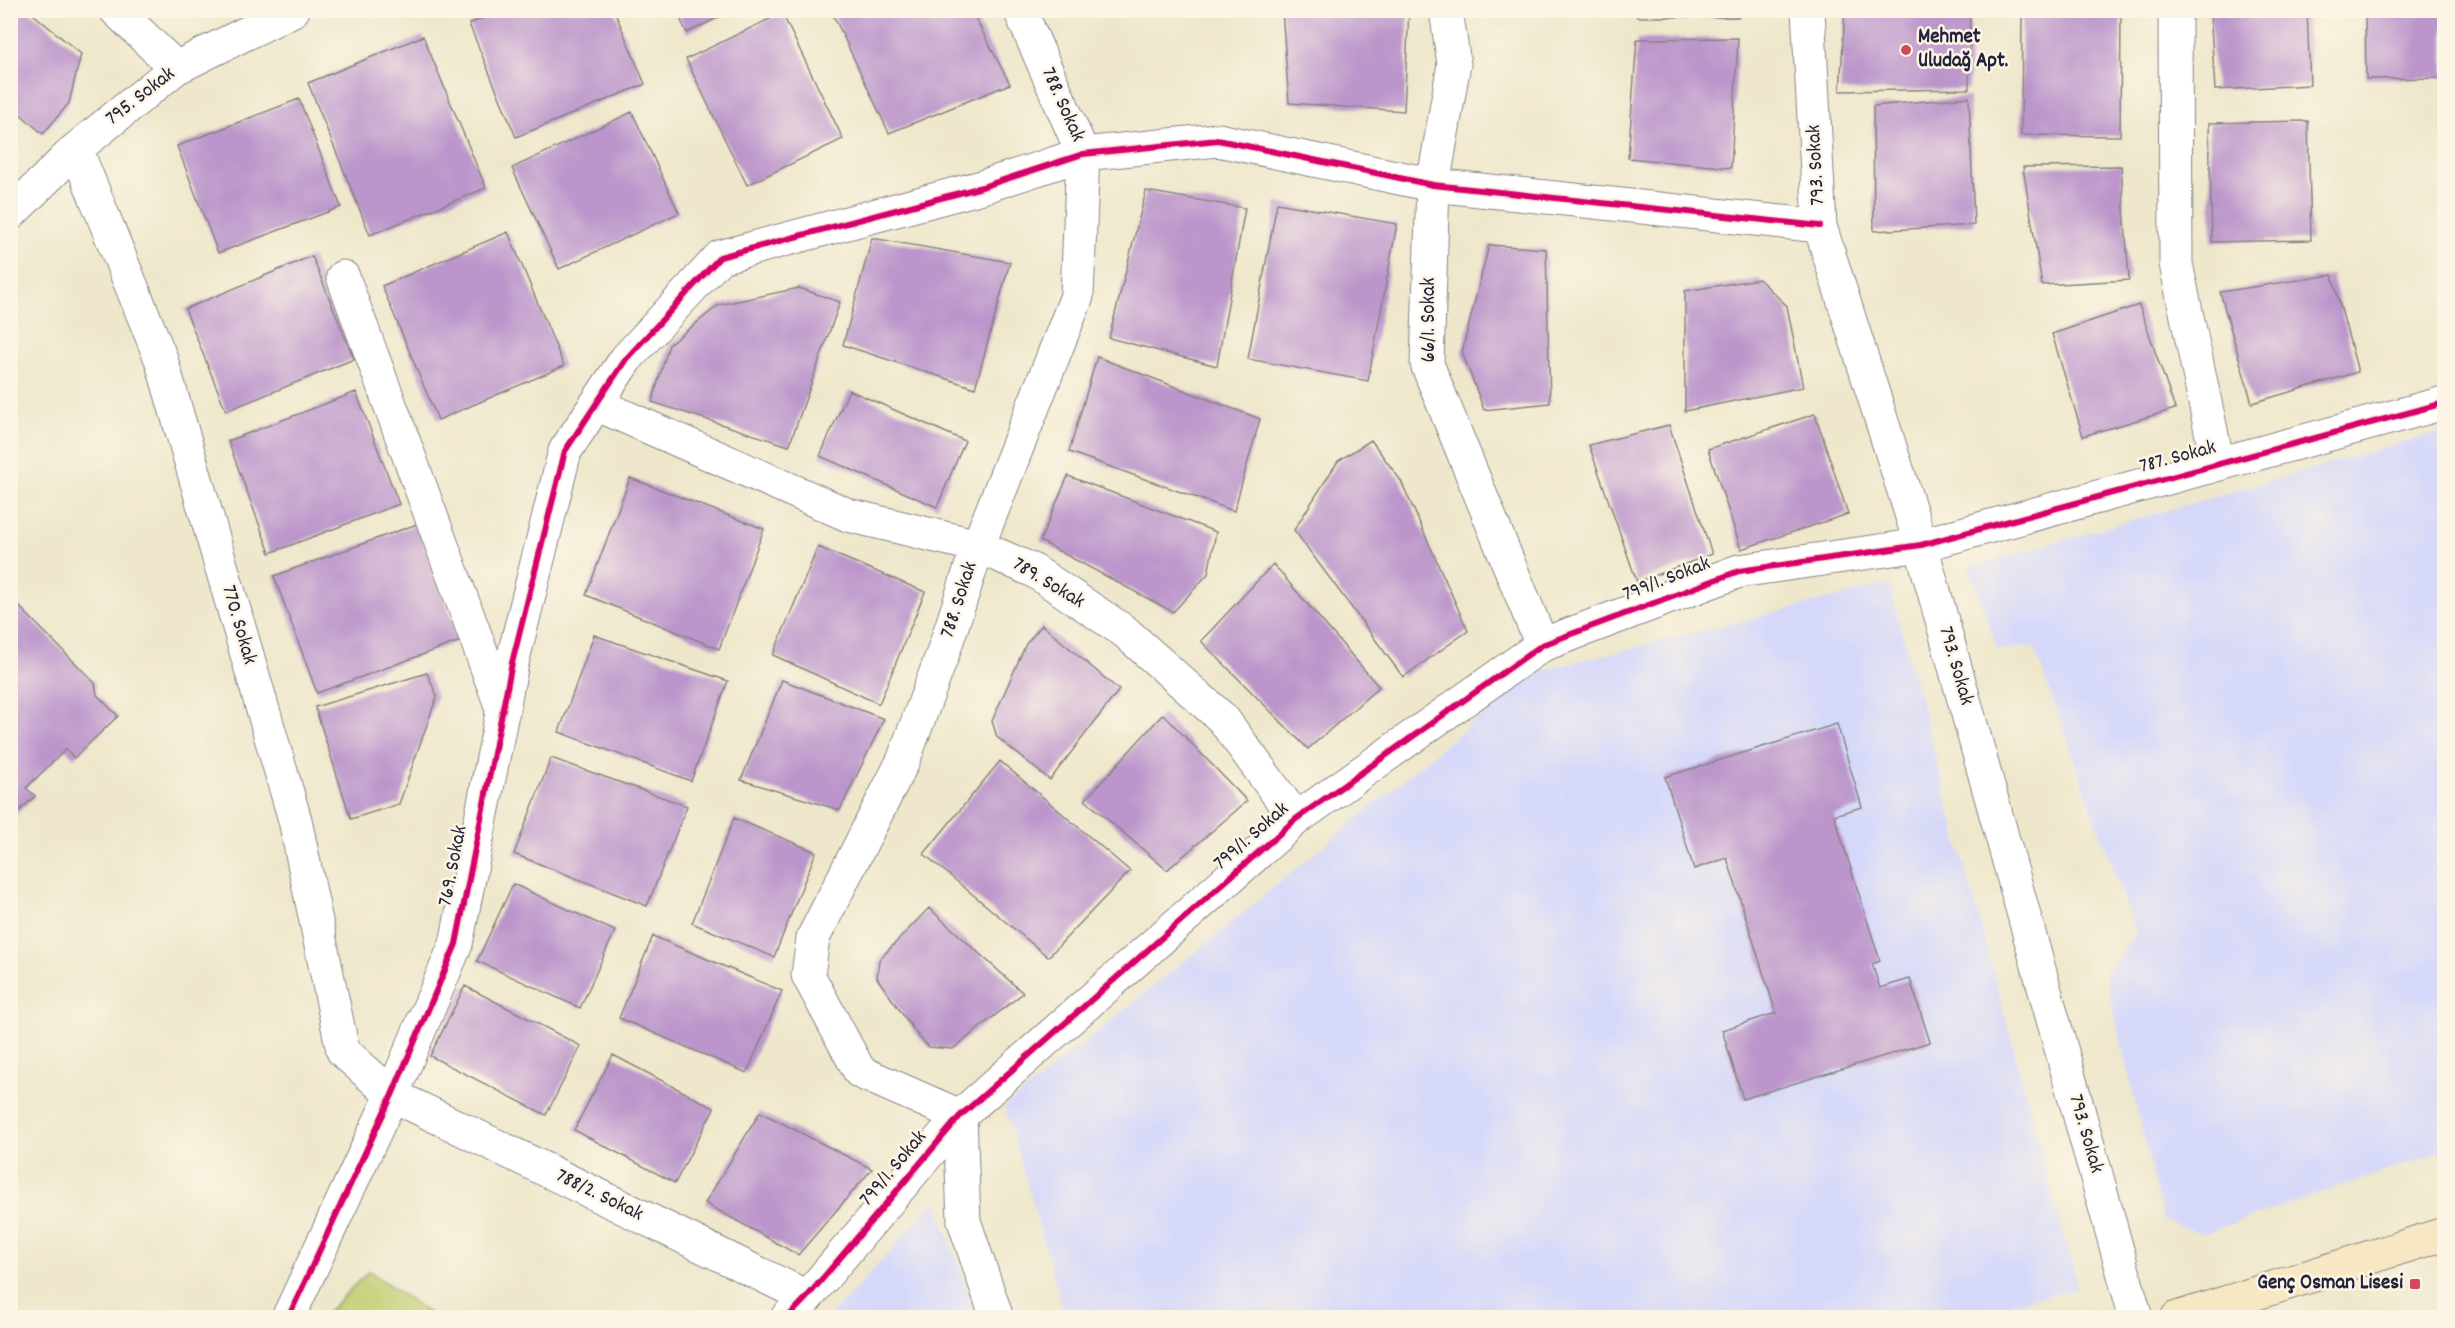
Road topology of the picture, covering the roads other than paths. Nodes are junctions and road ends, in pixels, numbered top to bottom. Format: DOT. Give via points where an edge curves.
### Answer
graph roads {
  1 [pos="116,10"];
  2 [pos="293,10"];
  3 [pos="1020,10"];
  4 [pos="1446,10"];
  5 [pos="1808,10"];
  6 [pos="2175,10"];
  7 [pos="176,68"];
  8 [pos="76,148"];
  9 [pos="1083,154"];
  10 [pos="1433,185"];
  11 [pos="10,214"];
  12 [pos="1820,226"];
  13 [pos="343,277"];
  14 [pos="2445,403"];
  15 [pos="596,404"];
  16 [pos="2218,464"];
  17 [pos="1921,544"];
  18 [pos="978,546"];
  19 [pos="1542,645"];
  20 [pos="503,711"];
  21 [pos="1296,819"];
  22 [pos="392,1095"];
  23 [pos="960,1116"];
  24 [pos="2445,1234"];
  25 [pos="797,1307"];
  26 [pos="288,1317"];
  27 [pos="998,1317"];
  28 [pos="2136,1317"];
  29 [pos="2177,1317"];
  1 -- 7 [label="street"];
  2 -- 7 [label="street, 795. Sokak"];
  3 -- 9 [label="street, 788. Sokak"];
  4 -- 10 [label="street, 66/1. Sokak" via="1454,64"];
  5 -- 12 [label="street, 793. Sokak"];
  6 -- 16 [label="street" via="2176,264"];
  7 -- 8 [label="street, 795. Sokak"];
  8 -- 11 [label="street, 795. Sokak"];
  8 -- 22 [label="street, 770. Sokak" via="161,359 295,820 343,1051"];
  9 -- 10 [label="street, 769. Sokak" via="1218,140"];
  9 -- 15 [label="street, 769. Sokak" via="982,188 720,257 626,359"];
  9 -- 18 [label="street, 788. Sokak" via="1077,296"];
  10 -- 12 [label="street, 769. Sokak"];
  10 -- 19 [label="street, 66/1. Sokak" via="1427,364"];
  12 -- 17 [label="street, 793. Sokak"];
  13 -- 20 [label="street"];
  14 -- 16 [label="street, 787. Sokak"];
  15 -- 18 [label="street, 789. Sokak" via="848,515"];
  15 -- 20 [label="street, 769. Sokak" via="565,451"];
  16 -- 17 [label="street, 787. Sokak"];
  17 -- 19 [label="street, 799/1. Sokak" via="1739,571"];
  17 -- 28 [label="street, 793. Sokak"];
  18 -- 21 [label="street, 789. Sokak" via="1034,571 1124,631 1223,719"];
  18 -- 23 [label="street, 788. Sokak" via="903,761 813,938 808,975 860,1072"];
  19 -- 21 [label="street, 799/1. Sokak"];
  20 -- 22 [label="street, 769. Sokak" via="456,944"];
  21 -- 23 [label="street, 799/1. Sokak"];
  22 -- 25 [label="street, 788/2. Sokak"];
  22 -- 26 [label="street, 769. Sokak"];
  23 -- 25 [label="street, 799/1. Sokak"];
  23 -- 27 [label="street" via="964,1221"];
  24 -- 29 [label="street"];
}
